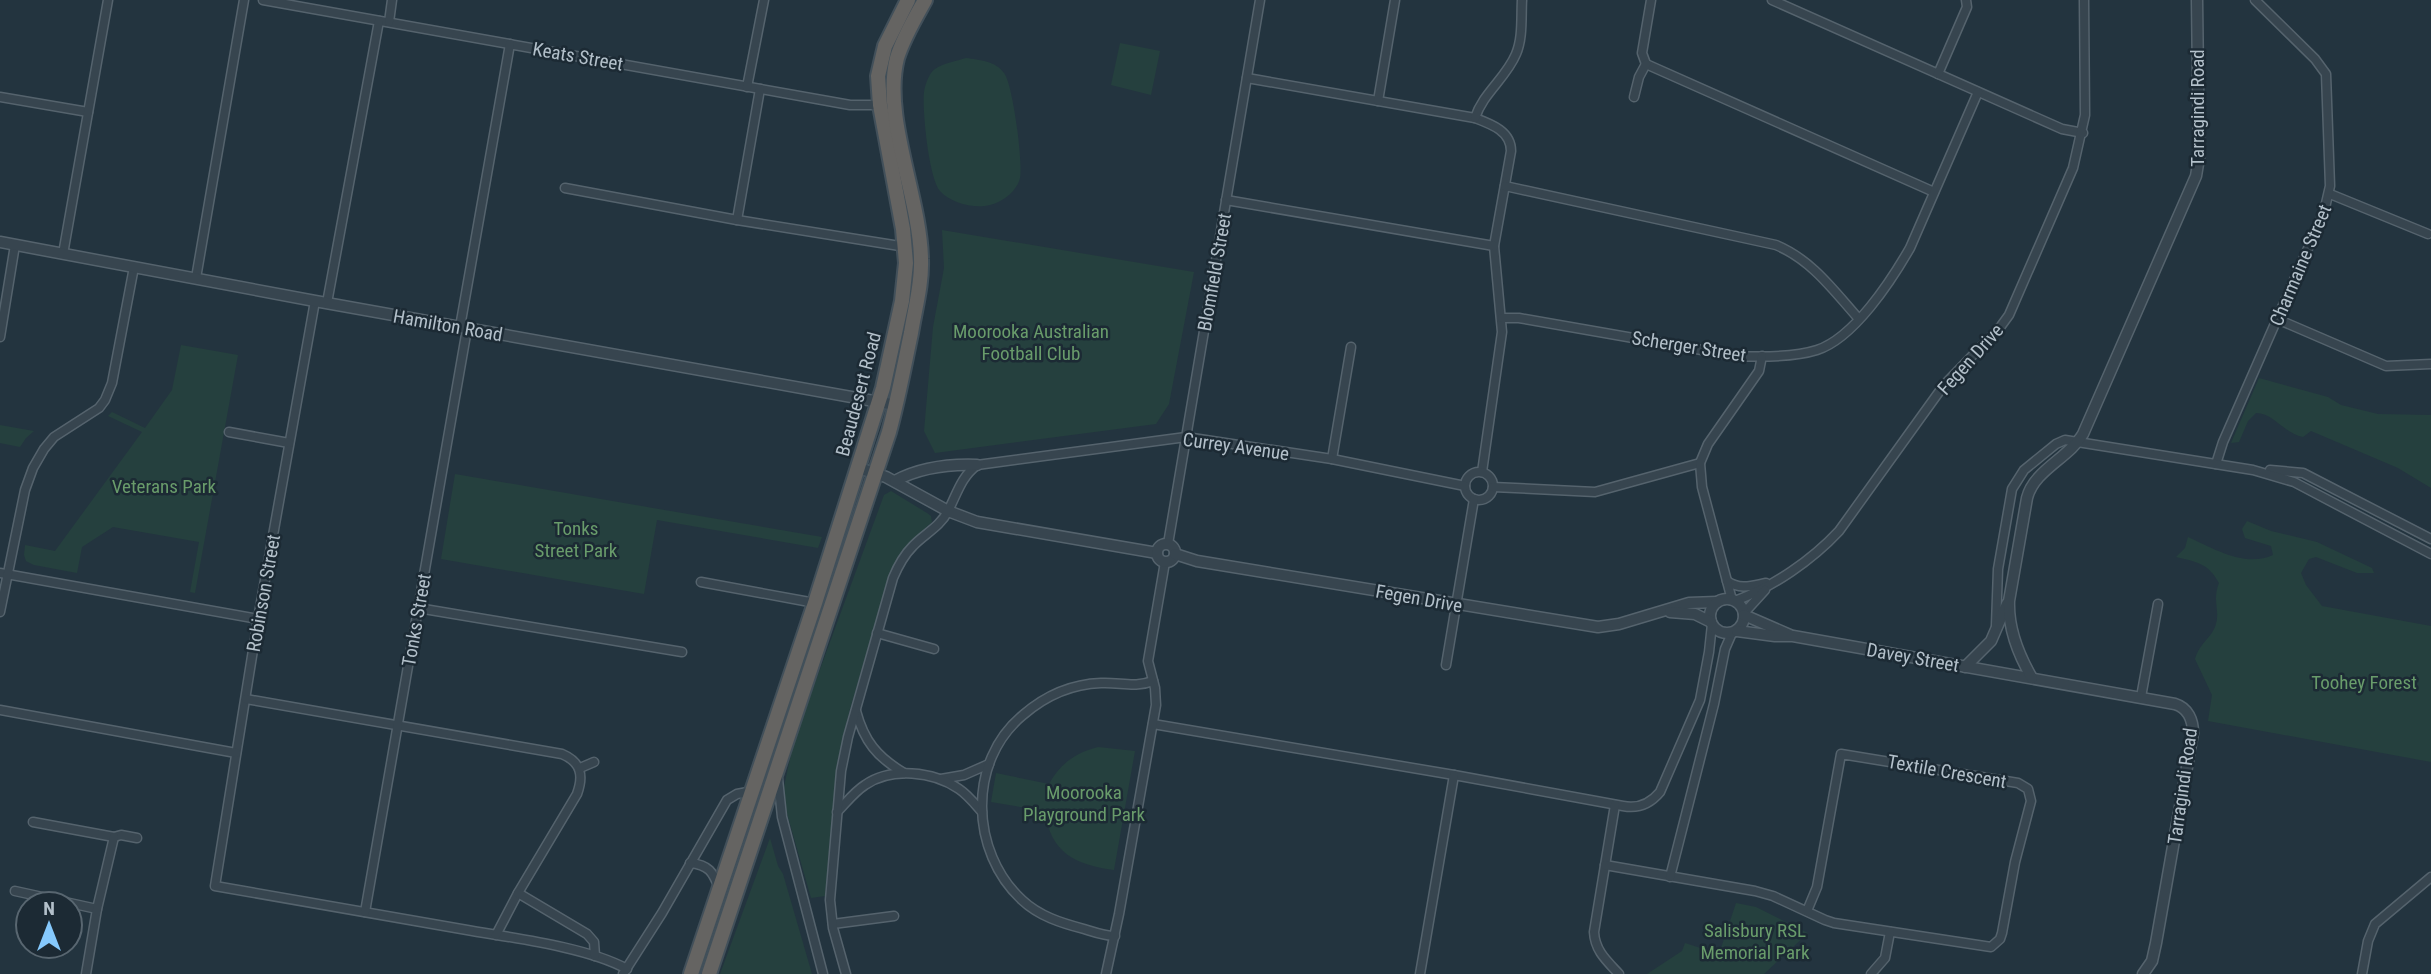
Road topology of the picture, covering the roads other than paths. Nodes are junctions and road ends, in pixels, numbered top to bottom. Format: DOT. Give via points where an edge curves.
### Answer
graph roads {
  1 [pos="108,0"];
  2 [pos="244,0"];
  3 [pos="262,0"];
  4 [pos="393,0"];
  5 [pos="764,0"];
  6 [pos="908,0"];
  7 [pos="925,0"];
  8 [pos="1260,0"];
  9 [pos="1395,0"];
  10 [pos="1522,0"];
  11 [pos="1651,0"];
  12 [pos="1772,0"];
  13 [pos="1966,0"];
  14 [pos="2084,0"];
  15 [pos="2197,0"];
  16 [pos="2255,0"];
  17 [pos="379,20"];
  18 [pos="388,22"];
  19 [pos="510,44"];
  20 [pos="1646,64"];
  21 [pos="1938,74"];
  22 [pos="1247,78"];
  23 [pos="747,87"];
  24 [pos="760,89"];
  25 [pos="1979,92"];
  26 [pos="0,97"];
  27 [pos="1634,97"];
  28 [pos="1378,101"];
  29 [pos="887,105"];
  30 [pos="88,112"];
  31 [pos="1475,118"];
  32 [pos="2083,133"];
  33 [pos="1506,186"];
  34 [pos="565,188"];
  35 [pos="1934,192"];
  36 [pos="2330,194"];
  37 [pos="1226,200"];
  38 [pos="737,220"];
  39 [pos="2428,234"];
  40 [pos="0,242"];
  41 [pos="15,245"];
  42 [pos="1494,246"];
  43 [pos="906,247"];
  44 [pos="63,254"];
  45 [pos="134,267"];
  46 [pos="196,278"];
  47 [pos="315,301"];
  48 [pos="327,303"];
  49 [pos="1502,318"];
  50 [pos="1859,319"];
  51 [pos="2277,319"];
  52 [pos="464,328"];
  53 [pos="0,337"];
  54 [pos="1351,347"];
  55 [pos="1762,356"];
  56 [pos="2431,364"];
  57 [pos="880,402"];
  58 [pos="896,405"];
  59 [pos="229,432"];
  60 [pos="1186,437"];
  61 [pos="289,443"];
  62 [pos="2078,443"];
  63 [pos="1332,459"];
  64 [pos="1700,463"];
  65 [pos="2216,464"];
  66 [pos="977,465"];
  67 [pos="859,468"];
  68 [pos="2253,470"];
  69 [pos="1482,472"];
  70 [pos="875,473"];
  71 [pos="895,481"];
  72 [pos="1465,486"];
  73 [pos="1493,487"];
  74 [pos="1474,499"];
  75 [pos="948,512"];
  76 [pos="2431,539"];
  77 [pos="1168,544"];
  78 [pos="1157,552"];
  79 [pos="1175,554"];
  80 [pos="2431,554"];
  81 [pos="1165,562"];
  82 [pos="5,574"];
  83 [pos="1727,581"];
  84 [pos="701,582"];
  85 [pos="1773,583"];
  86 [pos="1733,600"];
  87 [pos="2009,601"];
  88 [pos="1717,602"];
  89 [pos="815,603"];
  90 [pos="2158,604"];
  91 [pos="1457,605"];
  92 [pos="418,608"];
  93 [pos="0,611"];
  94 [pos="1662,612"];
  95 [pos="1744,614"];
  96 [pos="258,619"];
  97 [pos="1711,623"];
  98 [pos="1734,632"];
  99 [pos="877,633"];
  100 [pos="1994,635"];
  101 [pos="1793,636"];
  102 [pos="2015,640"];
  103 [pos="934,649"];
  104 [pos="682,652"];
  105 [pos="1446,665"];
  106 [pos="1965,667"];
  107 [pos="2032,678"];
  108 [pos="1153,681"];
  109 [pos="2141,698"];
  110 [pos="246,699"];
  111 [pos="0,710"];
  112 [pos="856,710"];
  113 [pos="1153,724"];
  114 [pos="397,726"];
  115 [pos="236,753"];
  116 [pos="594,762"];
  117 [pos="989,764"];
  118 [pos="777,765"];
  119 [pos="580,768"];
  120 [pos="904,773"];
  121 [pos="1454,775"];
  122 [pos="941,779"];
  123 [pos="752,791"];
  124 [pos="1615,805"];
  125 [pos="837,812"];
  126 [pos="982,812"];
  127 [pos="33,822"];
  128 [pos="114,837"];
  129 [pos="137,838"];
  130 [pos="690,863"];
  131 [pos="1605,865"];
  132 [pos="1670,877"];
  133 [pos="2431,877"];
  134 [pos="720,890"];
  135 [pos="518,892"];
  136 [pos="84,907"];
  137 [pos="97,909"];
  138 [pos="1807,911"];
  139 [pos="365,912"];
  140 [pos="894,916"];
  141 [pos="833,923"];
  142 [pos="1890,932"];
  143 [pos="496,935"];
  144 [pos="1115,936"];
  145 [pos="595,956"];
  146 [pos="625,971"];
  147 [pos="1874,973"];
  148 [pos="86,974"];
  149 [pos="691,974"];
  150 [pos="709,974"];
  151 [pos="823,974"];
  152 [pos="846,974"];
  153 [pos="1106,974"];
  154 [pos="1420,974"];
  155 [pos="1619,974"];
  156 [pos="2143,974"];
  157 [pos="2362,974"];
  1 -- 30 [label="street"];
  2 -- 46 [label="street"];
  3 -- 17 [label="street, Keats Street"];
  4 -- 18 [label="street"];
  5 -- 23 [label="street"];
  6 -- 29 [label="highway, Beaudesert Road" via="880,62"];
  7 -- 29 [label="highway, Beaudesert Road" via="906,34"];
  8 -- 22 [label="street, Blomfield Street"];
  9 -- 28 [label="street"];
  10 -- 31 [label="street" via="1518,51 1483,99"];
  11 -- 20 [label="street" via="1642,53"];
  12 -- 21 [label="street"];
  13 -- 21 [label="street"];
  14 -- 32 [label="street, Fegen Drive"];
  15 -- 62 [label="street, Tarragindi Road" via="2196,176"];
  16 -- 36 [label="street, Charmaine Street" via="2326,74"];
  17 -- 18 [label="street, Keats Street"];
  17 -- 48 [label="street"];
  18 -- 19 [label="street, Keats Street"];
  19 -- 23 [label="street, Keats Street"];
  19 -- 52 [label="street, Tonks Street"];
  20 -- 27 [label="street"];
  20 -- 35 [label="street"];
  21 -- 25 [label="street"];
  22 -- 28 [label="street"];
  22 -- 37 [label="street, Blomfield Street"];
  23 -- 24 [label="street, Keats Street"];
  24 -- 29 [label="street, Keats Street" via="862,106"];
  24 -- 38 [label="street"];
  25 -- 32 [label="street" via="2062,129"];
  25 -- 35 [label="street, Scherger Street"];
  26 -- 30 [label="street"];
  28 -- 31 [label="street"];
  29 -- 43 [label="highway, Beaudesert Road"];
  29 -- 58 [label="highway, Beaudesert Road" via="921,260"];
  30 -- 44 [label="street"];
  31 -- 33 [label="street" via="1502,131 1511,143"];
  32 -- 85 [label="street, Fegen Drive" via="2073,168 2009,315 1944,385 1839,531"];
  33 -- 42 [label="street"];
  33 -- 50 [label="street" via="1776,244 1793,251 1815,270"];
  34 -- 38 [label="street"];
  35 -- 50 [label="street, Scherger Street" via="1898,269"];
  36 -- 39 [label="street"];
  36 -- 51 [label="street, Charmaine Street"];
  37 -- 42 [label="street"];
  37 -- 60 [label="street, Blomfield Street"];
  38 -- 43 [label="street"];
  40 -- 41 [label="street, Hamilton Road"];
  41 -- 44 [label="street, Hamilton Road"];
  41 -- 53 [label="street"];
  42 -- 49 [label="street"];
  43 -- 57 [label="highway, Beaudesert Road" via="902,301"];
  44 -- 45 [label="street, Hamilton Road"];
  45 -- 46 [label="street, Hamilton Road"];
  45 -- 82 [label="street" via="105,400 54,437 33,468"];
  46 -- 47 [label="street, Hamilton Road"];
  47 -- 48 [label="street, Hamilton Road"];
  47 -- 61 [label="street, Robinson Street"];
  48 -- 52 [label="street, Hamilton Road"];
  49 -- 55 [label="street, Scherger Street" via="1736,356"];
  49 -- 69 [label="street"];
  50 -- 55 [label="street, Scherger Street" via="1816,350"];
  51 -- 56 [label="street" via="2386,366"];
  51 -- 65 [label="street, Charmaine Street"];
  52 -- 57 [label="street, Hamilton Road"];
  52 -- 92 [label="street, Tonks Street"];
  54 -- 63 [label="street"];
  55 -- 64 [label="street" via="1759,371 1708,444"];
  57 -- 58 [label="street, Hamilton Road"];
  57 -- 67 [label="highway, Beaudesert Road"];
  58 -- 70 [label="highway, Beaudesert Road"];
  59 -- 61 [label="street"];
  60 -- 63 [label="street, Currey Avenue"];
  60 -- 66 [label="street, Currey Avenue"];
  60 -- 77 [label="street, Blomfield Street"];
  61 -- 96 [label="street, Robinson Street"];
  62 -- 65 [label="street"];
  62 -- 87 [label="street, Tarragindi Road" via="2028,491"];
  62 -- 100 [label="street" via="2065,440 2056,444 2015,482 1998,569"];
  63 -- 72 [label="street, Currey Avenue"];
  64 -- 73 [label="street" via="1595,492"];
  64 -- 83 [label="street"];
  65 -- 68 [label="street"];
  66 -- 71 [label="street" via="911,472"];
  66 -- 75 [label="street" via="962,482"];
  67 -- 70 [label="street"];
  67 -- 89 [label="highway, Beaudesert Road"];
  68 -- 76 [label="street" via="2303,473"];
  68 -- 80 [label="street" via="2294,482"];
  69 -- 72 [label="street" via="1472,474"];
  69 -- 73 [label="street" via="1491,478"];
  70 -- 71 [label="street"];
  70 -- 118 [label="highway, Beaudesert Road"];
  71 -- 75 [label="street"];
  72 -- 74 [label="street"];
  73 -- 74 [label="street" via="1488,497"];
  74 -- 91 [label="street"];
  75 -- 78 [label="street" via="994,527"];
  75 -- 99 [label="street" via="901,559"];
  77 -- 78 [label="street"];
  77 -- 79 [label="street"];
  78 -- 81 [label="street"];
  79 -- 81 [label="street"];
  79 -- 91 [label="street, Fegen Drive"];
  81 -- 108 [label="street" via="1148,661"];
  82 -- 93 [label="street"];
  82 -- 96 [label="street"];
  83 -- 85 [label="street" via="1744,587"];
  83 -- 86 [label="street"];
  84 -- 89 [label="street"];
  85 -- 86 [label="street, Fegen Drive"];
  85 -- 95 [label="street, Fegen Drive"];
  86 -- 88 [label="street"];
  86 -- 95 [label="street"];
  87 -- 100 [label="street, Tarragindi Road"];
  87 -- 102 [label="street, Tarragindi Road"];
  88 -- 94 [label="street, Fegen Drive"];
  88 -- 97 [label="street" via="1710,612"];
  89 -- 123 [label="highway, Beaudesert Road"];
  90 -- 109 [label="street"];
  91 -- 94 [label="street, Fegen Drive" via="1598,627"];
  91 -- 105 [label="street"];
  92 -- 104 [label="street"];
  92 -- 114 [label="street, Tonks Street"];
  94 -- 97 [label="street, Fegen Drive" via="1695,614"];
  95 -- 98 [label="street"];
  95 -- 101 [label="street, Davey Street"];
  96 -- 110 [label="street, Robinson Street"];
  97 -- 98 [label="street" via="1720,632"];
  97 -- 124 [label="street" via="1700,700 1660,792 1637,807"];
  98 -- 101 [label="street, Davey Street"];
  98 -- 132 [label="street" via="1724,649"];
  99 -- 103 [label="street"];
  99 -- 112 [label="street"];
  100 -- 102 [label="street"];
  100 -- 106 [label="street, Tarragindi Road"];
  101 -- 106 [label="street, Davey Street"];
  102 -- 107 [label="street, Tarragindi Road"];
  106 -- 107 [label="street, Davey Street"];
  107 -- 109 [label="street, Tarragindi Road"];
  108 -- 113 [label="street"];
  108 -- 117 [label="street" via="1137,686 1100,683 1054,694 1019,718"];
  109 -- 156 [label="street, Tarragindi Road" via="2181,705 2193,728 2157,943"];
  110 -- 114 [label="street"];
  110 -- 115 [label="street, Robinson Street"];
  111 -- 115 [label="street"];
  112 -- 120 [label="street" via="873,750"];
  112 -- 125 [label="street" via="842,761"];
  113 -- 121 [label="street"];
  113 -- 144 [label="street"];
  114 -- 119 [label="street" via="562,754"];
  114 -- 139 [label="street, Tonks Street"];
  115 -- 139 [label="street, Robinson Street" via="215,886"];
  116 -- 119 [label="street"];
  117 -- 122 [label="street"];
  117 -- 126 [label="street"];
  118 -- 150 [label="highway, Beaudesert Road"];
  118 -- 151 [label="street, Beaudesert Road" via="780,809"];
  119 -- 135 [label="street" via="576,794"];
  120 -- 122 [label="street"];
  120 -- 125 [label="street" via="864,785"];
  121 -- 124 [label="street"];
  121 -- 154 [label="street"];
  122 -- 126 [label="street" via="961,790"];
  123 -- 130 [label="street" via="730,797"];
  123 -- 134 [label="highway, Beaudesert Road"];
  124 -- 131 [label="street"];
  125 -- 141 [label="street" via="830,894"];
  126 -- 144 [label="street" via="991,855 1022,900 1055,920"];
  127 -- 128 [label="street"];
  128 -- 129 [label="street"];
  128 -- 137 [label="street"];
  130 -- 134 [label="street" via="711,869"];
  130 -- 146 [label="street"];
  131 -- 132 [label="street"];
  131 -- 155 [label="street" via="1594,940"];
  132 -- 138 [label="street" via="1755,891"];
  133 -- 157 [label="street" via="2375,924"];
  134 -- 149 [label="highway, Beaudesert Road"];
  135 -- 143 [label="street"];
  135 -- 145 [label="street" via="587,934 594,942"];
  136 -- 137 [label="street"];
  137 -- 148 [label="street"];
  138 -- 142 [label="street" via="1833,923"];
  138 -- 142 [label="street, Textile Crescent" via="1817,887 1841,754 2018,783 2028,789 2031,801 1996,944 1986,948"];
  139 -- 143 [label="street"];
  140 -- 141 [label="street"];
  141 -- 152 [label="street"];
  142 -- 147 [label="street" via="1885,958"];
  143 -- 145 [label="street"];
  144 -- 153 [label="street"];
  145 -- 146 [label="street"];
}
